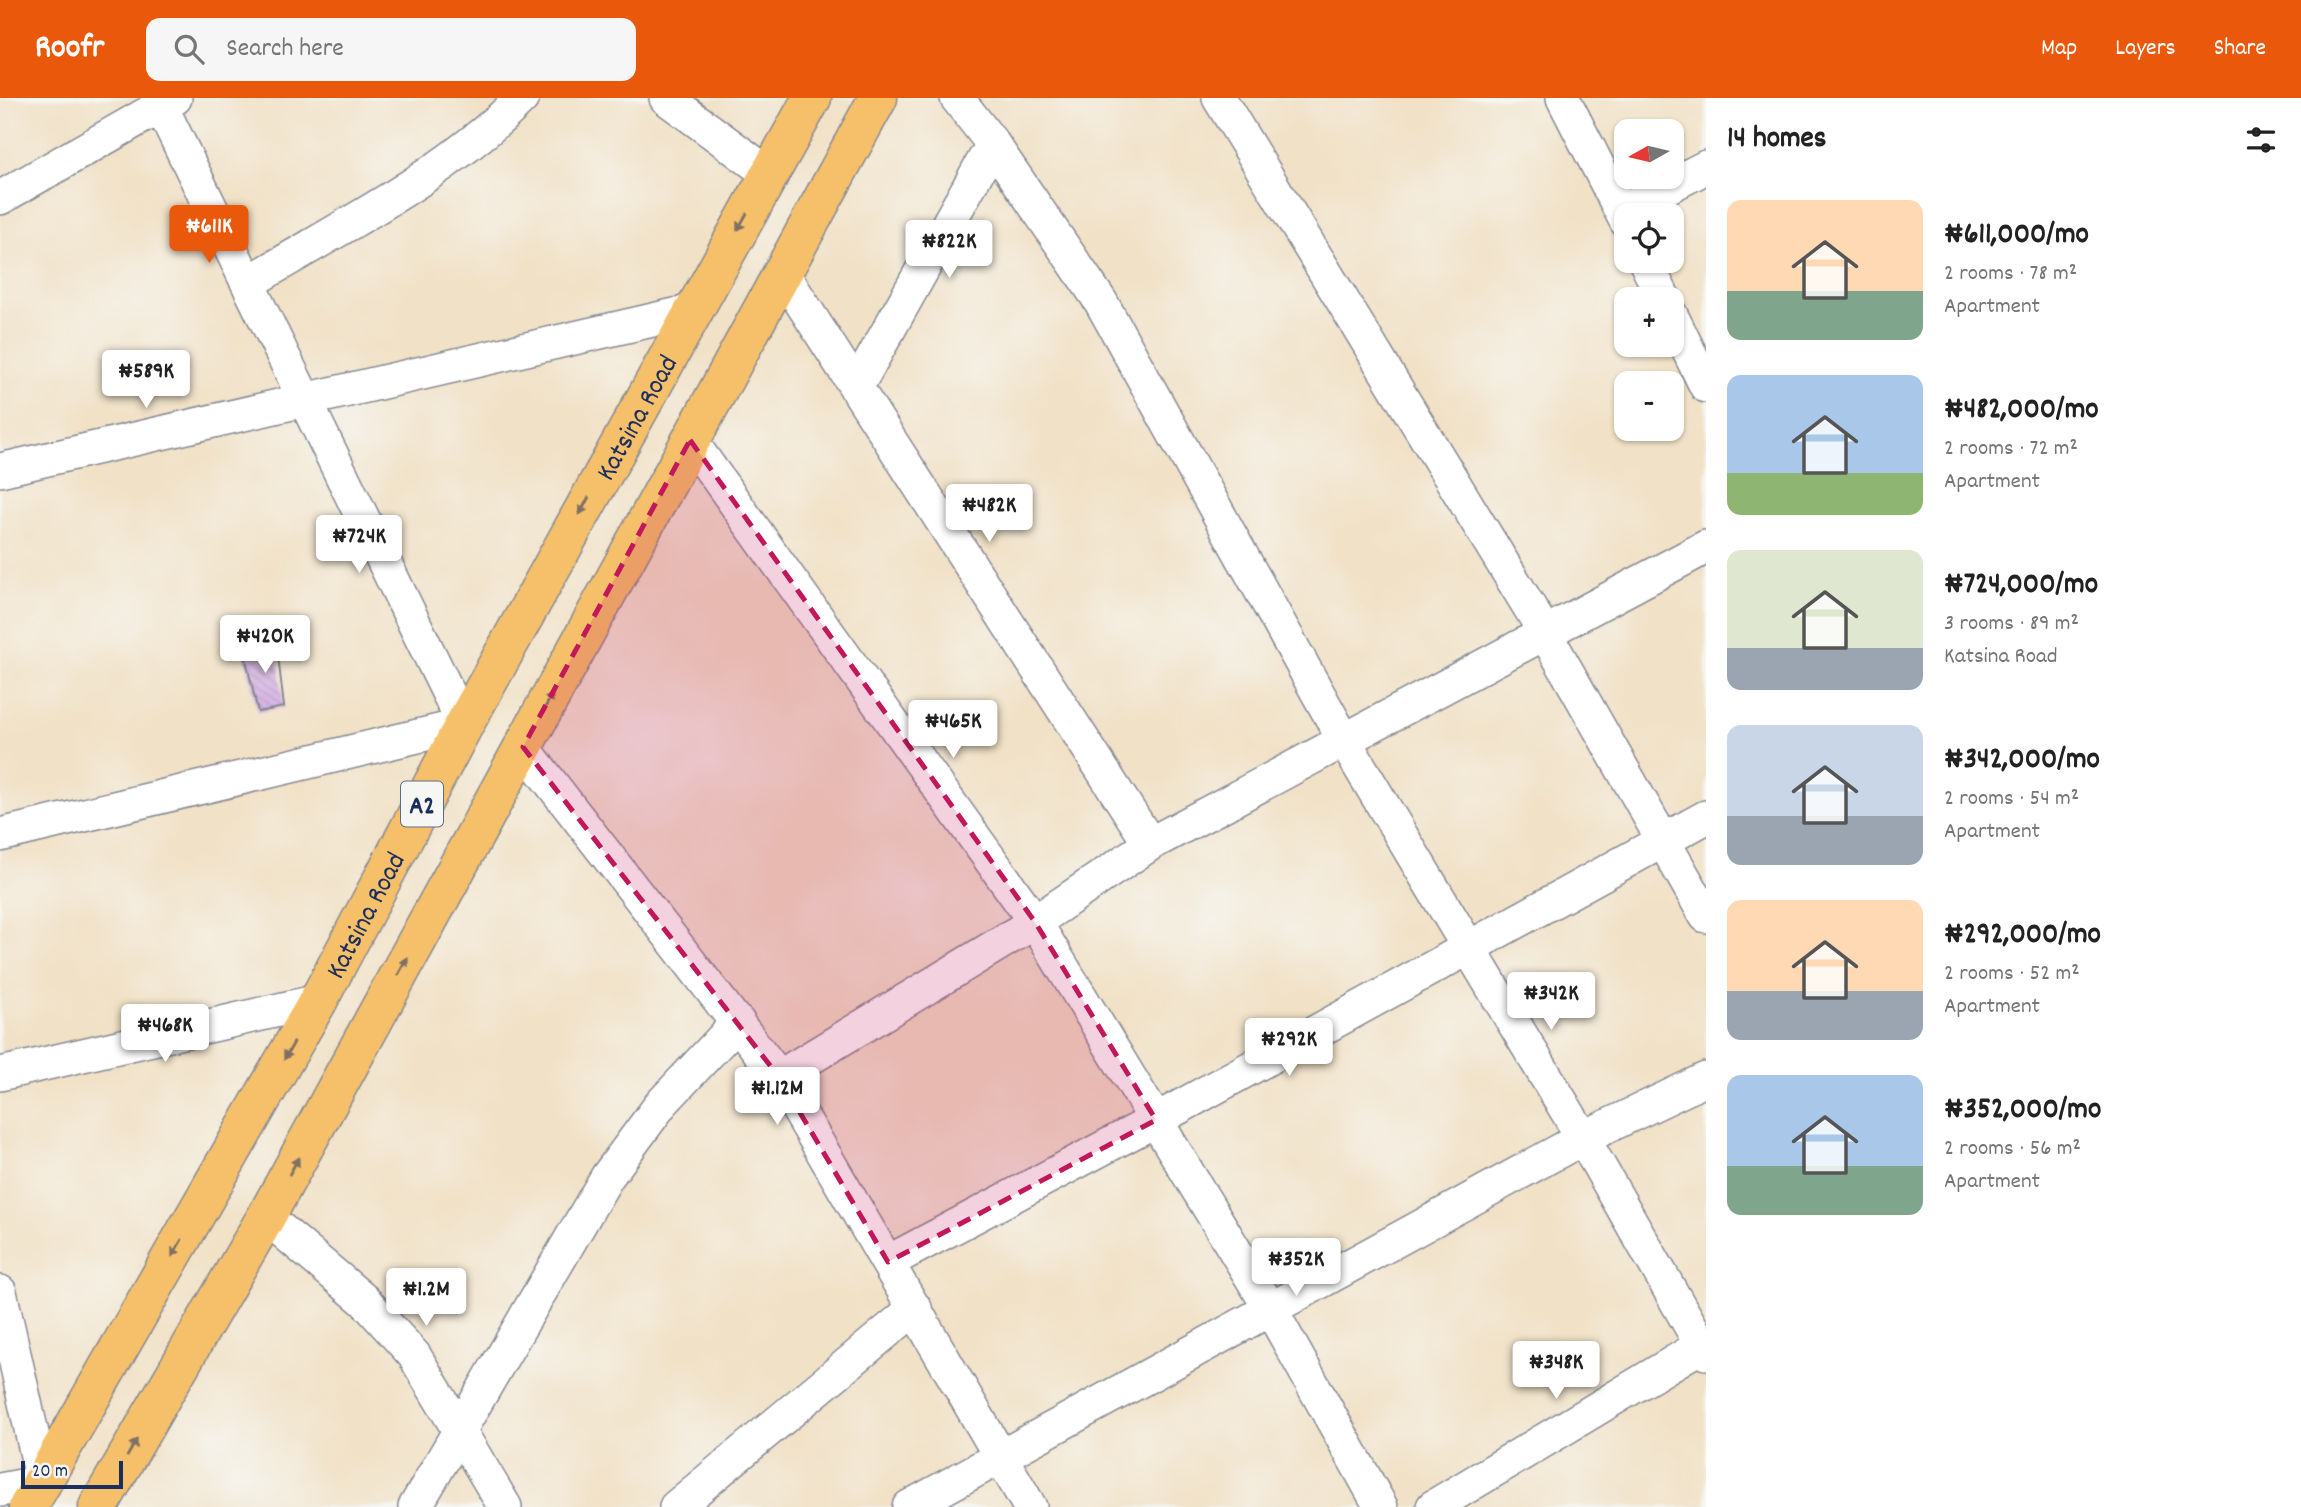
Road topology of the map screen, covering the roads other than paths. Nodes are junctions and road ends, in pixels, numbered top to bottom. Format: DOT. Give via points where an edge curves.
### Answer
graph roads {
  1 [pos="522,98"];
  2 [pos="666,98"];
  3 [pos="812,98"];
  4 [pos="878,98"];
  5 [pos="957,98"];
  6 [pos="1219,98"];
  7 [pos="1563,98"];
  8 [pos="165,101"];
  9 [pos="993,144"];
  10 [pos="1706,167"];
  11 [pos="769,174"];
  12 [pos="4,186"];
  13 [pos="1616,203"];
  14 [pos="1645,203"];
  15 [pos="783,274"];
  16 [pos="247,283"];
  17 [pos="691,311"];
  18 [pos="1684,341"];
  19 [pos="1706,386"];
  20 [pos="856,388"];
  21 [pos="304,402"];
  22 [pos="690,440"];
  23 [pos="0,470"];
  24 [pos="1706,547"];
  25 [pos="1544,631"];
  26 [pos="464,725"];
  27 [pos="1345,742"];
  28 [pos="523,747"];
  29 [pos="1706,817"];
  30 [pos="0,835"];
  31 [pos="1150,844"];
  32 [pos="1662,844"];
  33 [pos="1706,916"];
  34 [pos="1035,922"];
  35 [pos="1469,949"];
  36 [pos="318,1002"];
  37 [pos="738,1022"];
  38 [pos="0,1074"];
  39 [pos="779,1077"];
  40 [pos="1706,1080"];
  41 [pos="1156,1120"];
  42 [pos="1583,1138"];
  43 [pos="266,1217"];
  44 [pos="888,1262"];
  45 [pos="0,1292"];
  46 [pos="915,1308"];
  47 [pos="1270,1308"];
  48 [pos="1705,1348"];
  49 [pos="459,1430"];
  50 [pos="1000,1457"];
  51 [pos="0,1490"];
  52 [pos="36,1494"];
  53 [pos="98,1507"];
  54 [pos="415,1507"];
  55 [pos="505,1507"];
  56 [pos="676,1507"];
  57 [pos="909,1507"];
  58 [pos="1030,1507"];
  59 [pos="1381,1507"];
  60 [pos="1433,1507"];
  1 -- 16 [label="street" via="494,126 428,175"];
  2 -- 11 [label="street"];
  3 -- 11 [label="highway, Katsina Road / A2"];
  4 -- 15 [label="highway, A2"];
  5 -- 9 [label="street"];
  6 -- 25 [label="street"];
  7 -- 13 [label="street"];
  8 -- 12 [label="street"];
  8 -- 16 [label="street"];
  9 -- 20 [label="street"];
  9 -- 27 [label="street" via="1101,302"];
  10 -- 14 [label="street"];
  11 -- 17 [label="highway, Katsina Road / A2, one-way"];
  15 -- 20 [label="street"];
  15 -- 22 [label="highway, A2"];
  16 -- 21 [label="street"];
  17 -- 21 [label="street"];
  17 -- 26 [label="highway, Katsina Road / A2, one-way"];
  18 -- 19 [label="street"];
  20 -- 31 [label="street"];
  21 -- 23 [label="street"];
  21 -- 26 [label="street"];
  28 -- 22 [label="highway, A2, one-way"];
  22 -- 34 [label="street"];
  24 -- 25 [label="street"];
  25 -- 27 [label="street"];
  25 -- 32 [label="street"];
  26 -- 30 [label="street"];
  26 -- 36 [label="highway, Katsina Road / A2"];
  27 -- 31 [label="street"];
  27 -- 35 [label="street"];
  28 -- 37 [label="street"];
  43 -- 28 [label="highway, A2, one-way"];
  29 -- 32 [label="street"];
  31 -- 34 [label="street"];
  32 -- 33 [label="street"];
  32 -- 35 [label="street"];
  34 -- 39 [label="street"];
  34 -- 41 [label="street"];
  35 -- 41 [label="street"];
  35 -- 42 [label="street"];
  36 -- 38 [label="street"];
  36 -- 52 [label="highway, Katsina Road / A2, one-way"];
  37 -- 39 [label="street"];
  37 -- 49 [label="street" via="661,1104 607,1177"];
  39 -- 44 [label="street"];
  40 -- 42 [label="street"];
  41 -- 44 [label="street"];
  41 -- 47 [label="street"];
  42 -- 47 [label="street"];
  42 -- 48 [label="street"];
  43 -- 49 [label="street" via="365,1301 414,1355"];
  53 -- 43 [label="highway, A2, one-way"];
  44 -- 46 [label="street"];
  45 -- 52 [label="street"];
  46 -- 50 [label="street"];
  46 -- 56 [label="street"];
  47 -- 50 [label="street"];
  47 -- 59 [label="street"];
  48 -- 60 [label="street"];
  49 -- 54 [label="street"];
  49 -- 55 [label="street"];
  50 -- 57 [label="street"];
  50 -- 58 [label="street"];
  51 -- 52 [label="street"];
}
